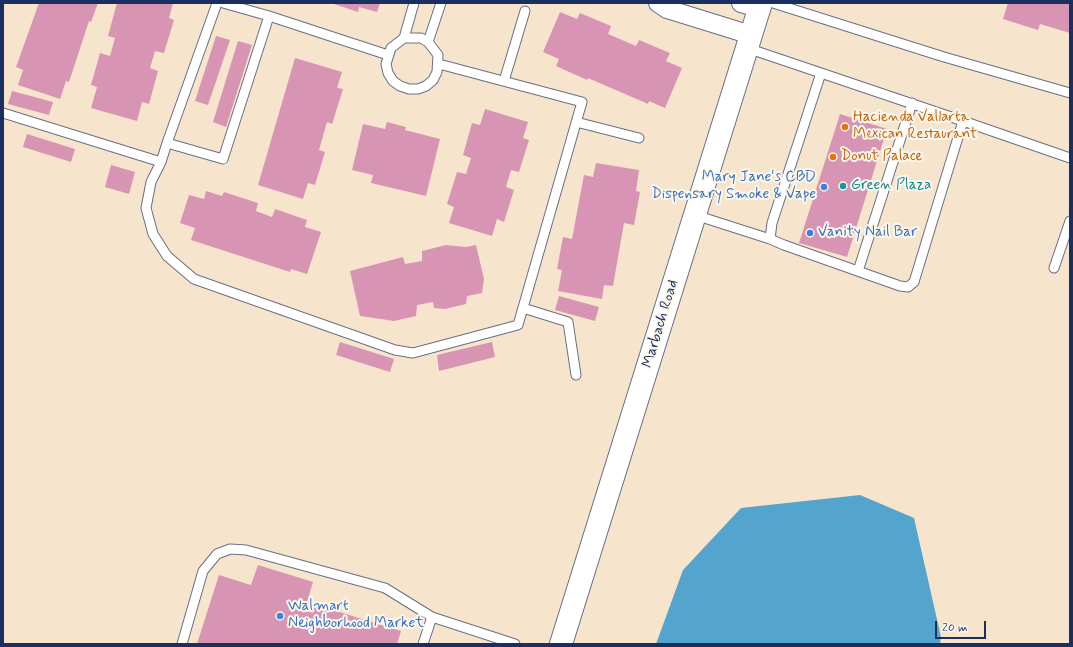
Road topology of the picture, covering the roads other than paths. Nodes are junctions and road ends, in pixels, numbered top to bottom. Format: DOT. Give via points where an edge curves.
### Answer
graph roads {
  1 [pos="217,3"];
  2 [pos="223,3"];
  3 [pos="414,3"];
  4 [pos="440,3"];
  5 [pos="658,3"];
  6 [pos="759,4"];
  7 [pos="526,11"];
  8 [pos="269,16"];
  9 [pos="404,38"];
  10 [pos="428,42"];
  11 [pos="749,42"];
  12 [pos="388,55"];
  13 [pos="439,64"];
  14 [pos="821,73"];
  15 [pos="504,81"];
  16 [pos="1070,93"];
  17 [pos="912,103"];
  18 [pos="3,113"];
  19 [pos="963,120"];
  20 [pos="576,122"];
  21 [pos="639,138"];
  22 [pos="167,143"];
  23 [pos="1070,158"];
  24 [pos="161,162"];
  25 [pos="695,214"];
  26 [pos="1070,221"];
  27 [pos="770,238"];
  28 [pos="1054,268"];
  29 [pos="858,271"];
  30 [pos="523,308"];
  31 [pos="576,375"];
  32 [pos="432,617"];
  33 [pos="182,644"];
  34 [pos="423,644"];
  35 [pos="515,644"];
  36 [pos="561,644"];
  1 -- 22 [label="lane"];
  2 -- 8 [label="lane"];
  3 -- 9 [label="lane"];
  4 -- 10 [label="lane"];
  5 -- 11 [label="street"];
  6 -- 11 [label="main road, Marbach Road"];
  6 -- 16 [label="lane"];
  7 -- 15 [label="lane"];
  8 -- 12 [label="lane"];
  8 -- 22 [label="lane" via="222,159"];
  9 -- 10 [label="lane" via="421,38"];
  9 -- 12 [label="lane" via="391,48"];
  10 -- 13 [label="lane" via="438,55"];
  11 -- 14 [label="lane"];
  11 -- 25 [label="main road, Marbach Road"];
  12 -- 13 [label="lane" via="386,64 391,77 400,86 409,89 426,86 433,80"];
  13 -- 15 [label="lane"];
  14 -- 17 [label="lane"];
  14 -- 27 [label="lane" via="772,223"];
  15 -- 20 [label="lane" via="582,102"];
  17 -- 19 [label="lane"];
  17 -- 29 [label="lane"];
  18 -- 24 [label="lane"];
  19 -- 23 [label="lane"];
  19 -- 29 [label="lane" via="914,282 908,287 900,286"];
  20 -- 21 [label="lane"];
  20 -- 30 [label="lane"];
  22 -- 24 [label="lane"];
  24 -- 30 [label="lane" via="151,182 146,208 153,234 168,256 194,279 395,350 413,353 518,325"];
  25 -- 27 [label="lane"];
  25 -- 36 [label="main road, Marbach Road"];
  26 -- 28 [label="lane"];
  27 -- 29 [label="lane"];
  30 -- 31 [label="lane" via="568,322"];
  32 -- 33 [label="lane" via="385,588 246,550 230,549 217,554 203,571"];
  32 -- 34 [label="lane"];
  32 -- 35 [label="lane"];
}
